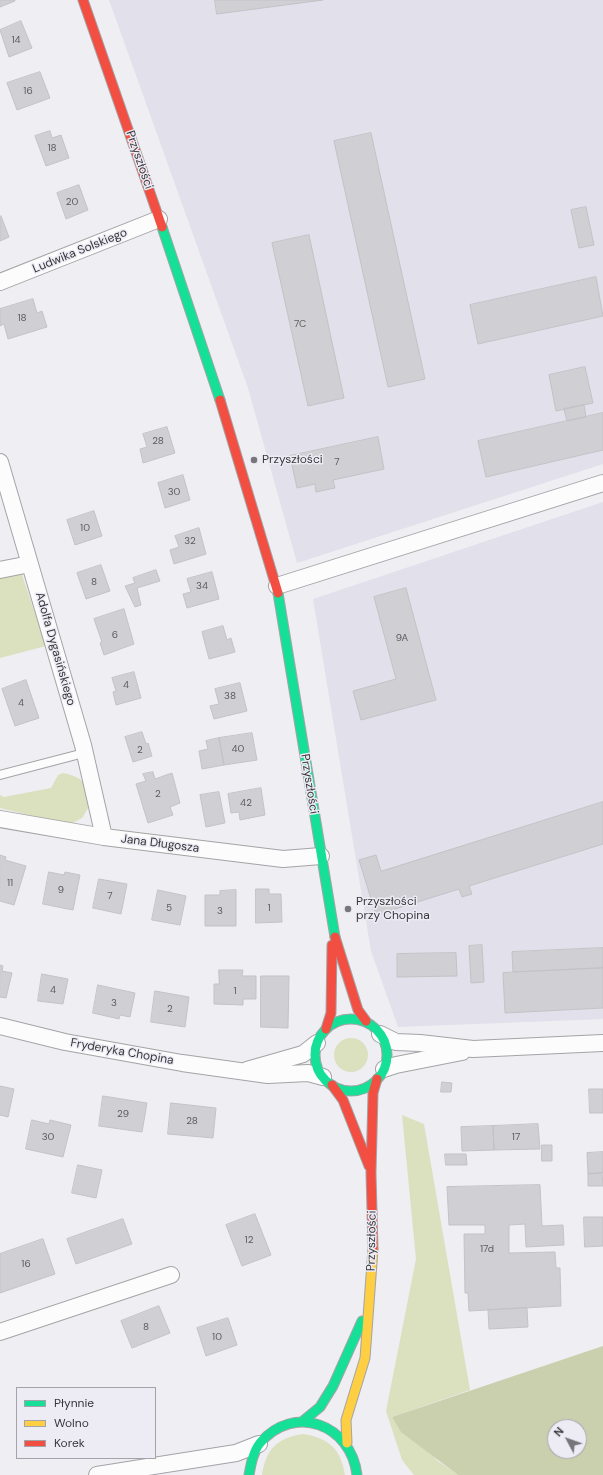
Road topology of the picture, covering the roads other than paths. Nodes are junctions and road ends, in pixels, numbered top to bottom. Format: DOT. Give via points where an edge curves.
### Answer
graph roads {
  1 [pos="83,0"];
  2 [pos="159,219"];
  3 [pos="0,282"];
  4 [pos="0,462"];
  5 [pos="603,483"];
  6 [pos="30,564"];
  7 [pos="0,570"];
  8 [pos="277,586"];
  9 [pos="84,753"];
  10 [pos="0,776"];
  11 [pos="0,819"];
  12 [pos="104,837"];
  13 [pos="321,856"];
  14 [pos="332,928"];
  15 [pos="366,1022"];
  16 [pos="0,1026"];
  17 [pos="326,1029"];
  18 [pos="380,1034"];
  19 [pos="317,1043"];
  20 [pos="603,1043"];
  21 [pos="473,1049"];
  22 [pos="245,1070"];
  23 [pos="380,1074"];
  24 [pos="327,1081"];
  25 [pos="371,1172"];
  26 [pos="171,1275"];
  27 [pos="368,1309"];
  28 [pos="0,1332"];
  29 [pos="303,1421"];
  30 [pos="347,1443"];
  31 [pos="259,1444"];
  32 [pos="130,1470"];
  33 [pos="97,1475"];
  34 [pos="171,1475"];
  35 [pos="250,1475"];
  36 [pos="357,1475"];
  1 -- 2 [label="street, Przyszłości"];
  2 -- 3 [label="street, Ludwika Solskiego"];
  2 -- 8 [label="street, Przyszłości" via="230,431"];
  4 -- 6 [label="street, Adolfa Dygasińskiego"];
  5 -- 8 [label="street"];
  6 -- 7 [label="street"];
  6 -- 9 [label="street, Adolfa Dygasińskiego"];
  8 -- 13 [label="street, Przyszłości"];
  9 -- 10 [label="lane"];
  9 -- 12 [label="street, Adolfa Dygasińskiego"];
  11 -- 12 [label="street, Jana Długosza"];
  12 -- 13 [label="street, Jana Długosza" via="283,859"];
  13 -- 14 [label="street, Przyszłości"];
  14 -- 15 [label="street, Przyszłości" via="358,1010"];
  14 -- 17 [label="street, Przyszłości" via="331,1013"];
  15 -- 17 [label="street" via="351,1019 340,1021"];
  15 -- 18 [label="street"];
  16 -- 22 [label="street, Fryderyka Chopina" via="65,1042 182,1063"];
  17 -- 19 [label="street"];
  18 -- 21 [label="street" via="396,1042 420,1042"];
  18 -- 23 [label="street" via="387,1057"];
  19 -- 22 [label="street, Fryderyka Chopina" via="303,1054"];
  19 -- 24 [label="street" via="317,1067"];
  20 -- 21 [label="street"];
  21 -- 23 [label="street" via="396,1065"];
  22 -- 24 [label="street, Fryderyka Chopina" via="268,1075 308,1073"];
  23 -- 24 [label="street" via="360,1089 341,1089"];
  23 -- 25 [label="street, Przyszłości" via="373,1093"];
  24 -- 25 [label="street, Przyszłości" via="343,1100"];
  25 -- 27 [label="street, Przyszłości" via="373,1260"];
  26 -- 28 [label="street"];
  27 -- 29 [label="street, Przyszłości" via="333,1386 320,1407"];
  27 -- 30 [label="street, Przyszłości" via="365,1358 346,1420"];
  29 -- 30 [label="street" via="320,1424 335,1432"];
  29 -- 31 [label="street" via="286,1424 271,1432"];
  30 -- 36 [label="street" via="354,1458"];
  31 -- 32 [label="street" via="236,1453"];
  31 -- 35 [label="street" via="252,1459"];
  32 -- 33 [label="street"];
  32 -- 34 [label="street"];
}
